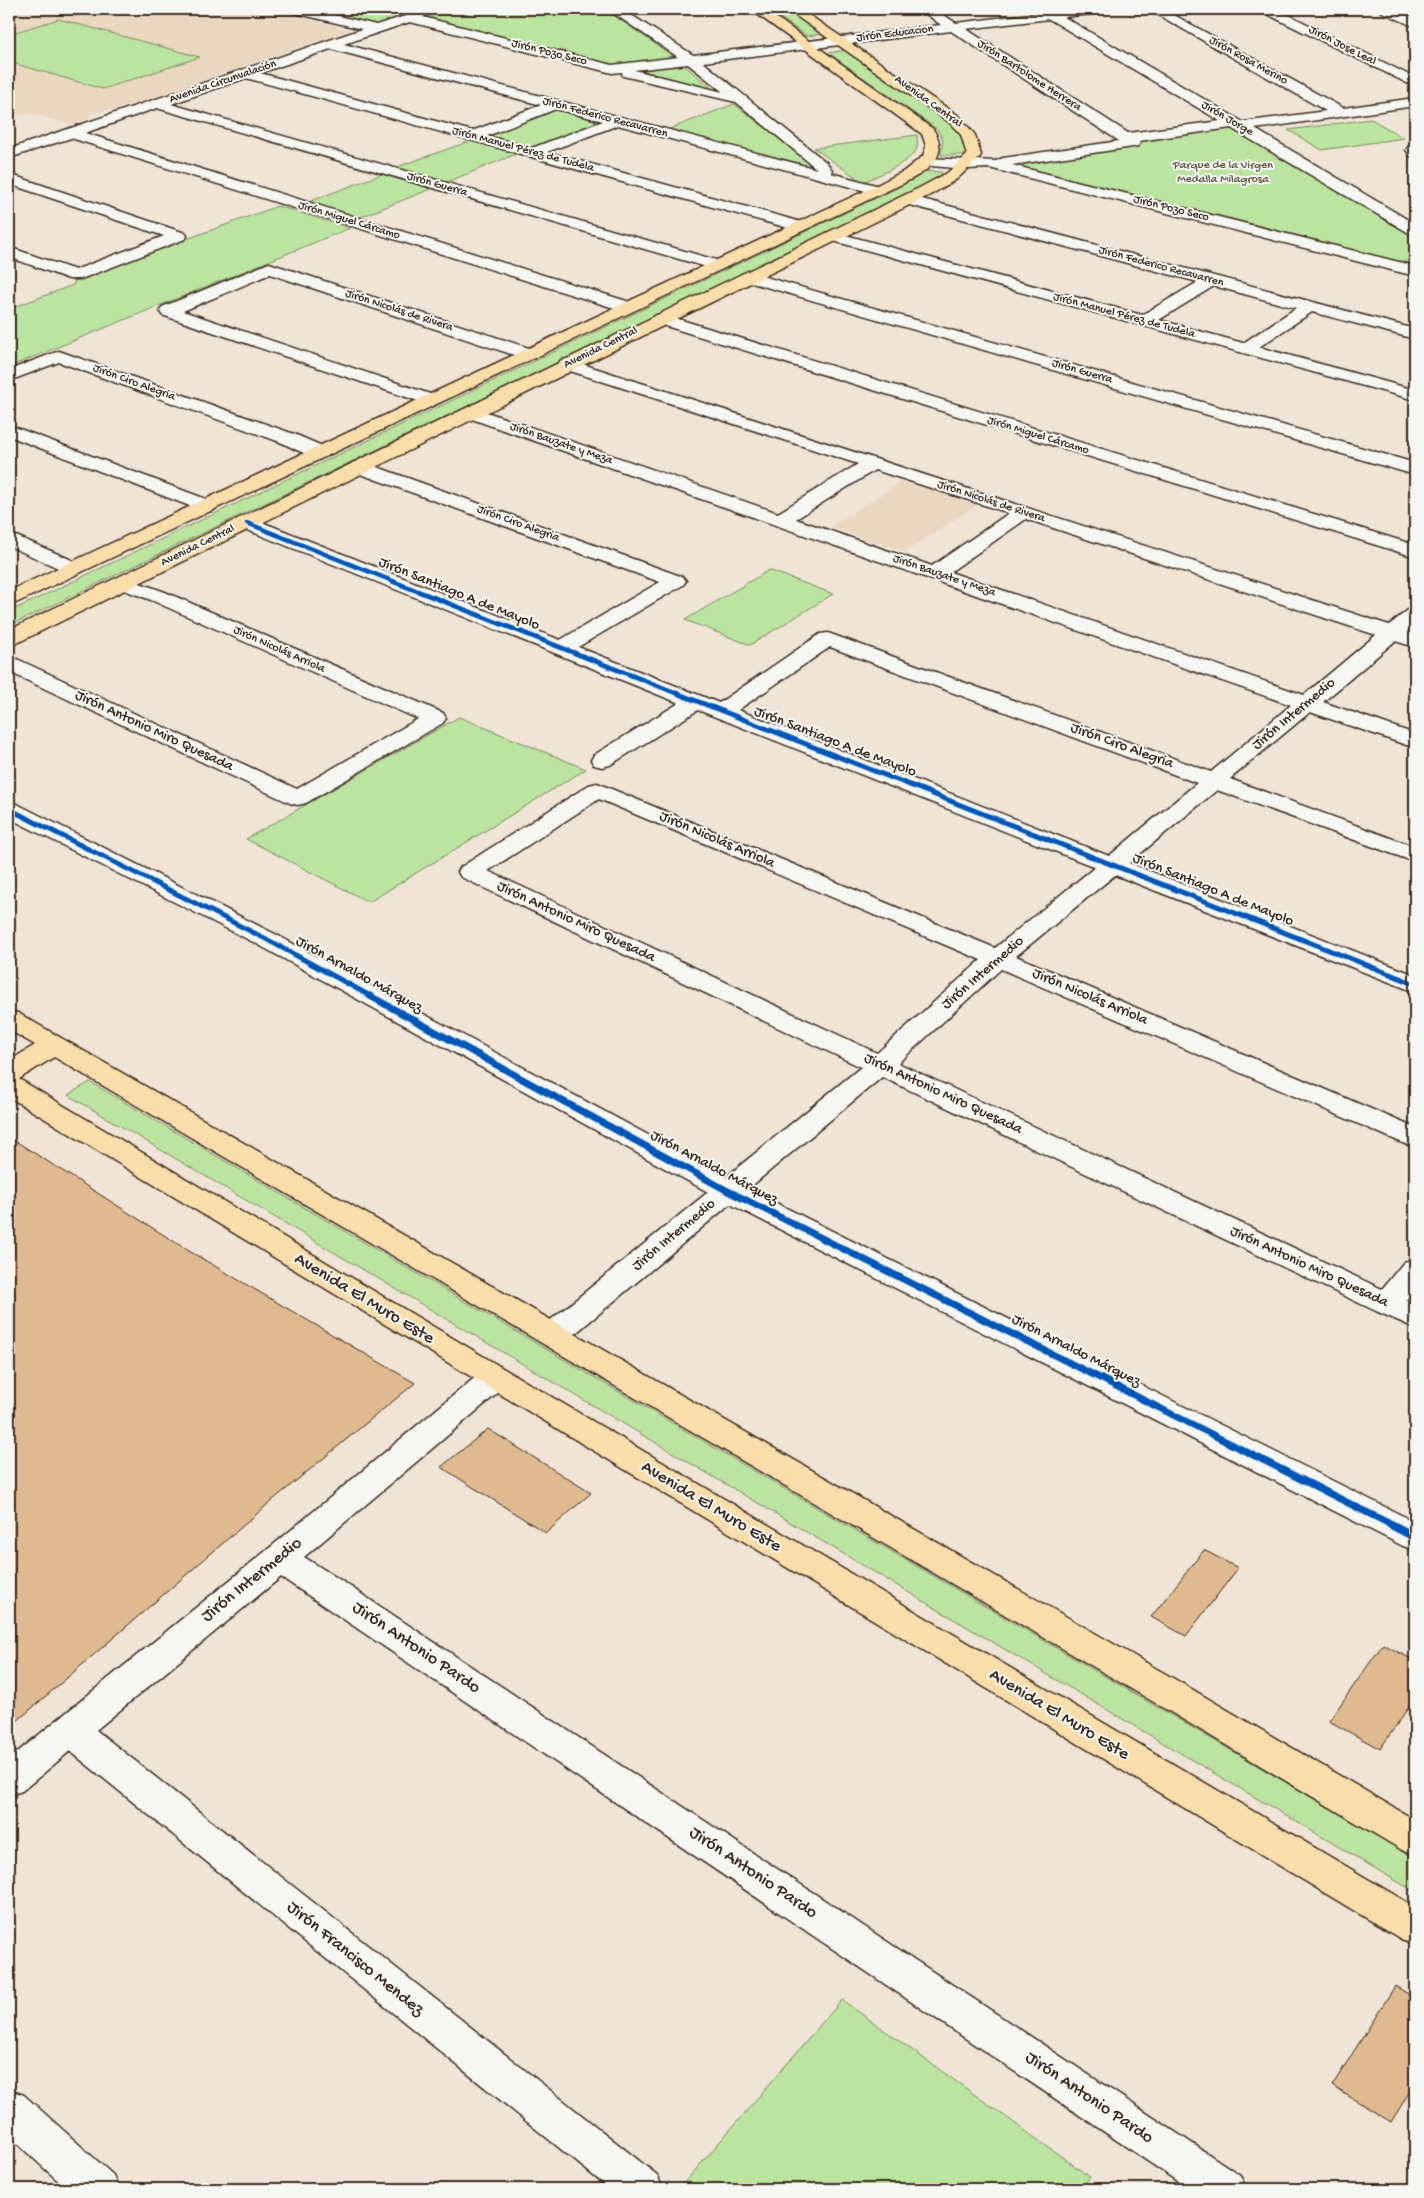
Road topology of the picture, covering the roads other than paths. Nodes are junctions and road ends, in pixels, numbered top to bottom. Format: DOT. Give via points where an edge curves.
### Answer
graph roads {
  1 [pos="295,9"];
  2 [pos="438,9"];
  3 [pos="613,9"];
  4 [pos="756,9"];
  5 [pos="792,9"];
  6 [pos="926,9"];
  7 [pos="1099,9"];
  8 [pos="1154,9"];
  9 [pos="1268,9"];
  10 [pos="1386,9"];
  11 [pos="1044,12"];
  12 [pos="410,18"];
  13 [pos="1415,23"];
  14 [pos="953,26"];
  15 [pos="376,29"];
  16 [pos="841,40"];
  17 [pos="332,45"];
  18 [pos="808,45"];
  19 [pos="690,59"];
  20 [pos="612,70"];
  21 [pos="247,74"];
  22 [pos="1415,83"];
  23 [pos="739,100"];
  24 [pos="1415,102"];
  25 [pos="158,104"];
  26 [pos="553,105"];
  27 [pos="1342,113"];
  28 [pos="616,122"];
  29 [pos="1237,125"];
  30 [pos="70,133"];
  31 [pos="473,136"];
  32 [pos="1129,141"];
  33 [pos="534,152"];
  34 [pos="9,154"];
  35 [pos="926,162"];
  36 [pos="989,164"];
  37 [pos="966,165"];
  38 [pos="822,174"];
  39 [pos="9,178"];
  40 [pos="878,190"];
  41 [pos="907,200"];
  42 [pos="799,226"];
  43 [pos="1415,230"];
  44 [pos="832,236"];
  45 [pos="9,252"];
  46 [pos="717,266"];
  47 [pos="1415,271"];
  48 [pos="748,277"];
  49 [pos="1212,281"];
  50 [pos="1310,306"];
  51 [pos="627,308"];
  52 [pos="662,319"];
  53 [pos="1145,321"];
  54 [pos="1415,334"];
  55 [pos="1245,348"];
  56 [pos="529,354"];
  57 [pos="567,364"];
  58 [pos="9,376"];
  59 [pos="1415,395"];
  60 [pos="430,400"];
  61 [pos="472,413"];
  62 [pos="9,430"];
  63 [pos="320,452"];
  64 [pos="872,464"];
  65 [pos="359,467"];
  66 [pos="1415,469"];
  67 [pos="207,506"];
  68 [pos="1024,512"];
  69 [pos="780,520"];
  70 [pos="247,522"];
  71 [pos="9,540"];
  72 [pos="1415,551"];
  73 [pos="74,568"];
  74 [pos="935,573"];
  75 [pos="123,583"];
  76 [pos="9,599"];
  77 [pos="1415,614"];
  78 [pos="1404,637"];
  79 [pos="9,638"];
  80 [pos="562,648"];
  81 [pos="9,664"];
  82 [pos="696,702"];
  83 [pos="1307,702"];
  84 [pos="722,711"];
  85 [pos="1415,741"];
  86 [pos="602,760"];
  87 [pos="1216,780"];
  88 [pos="598,790"];
  89 [pos="298,798"];
  90 [pos="9,809"];
  91 [pos="1415,855"];
  92 [pos="1114,864"];
  93 [pos="998,958"];
  94 [pos="1415,984"];
  95 [pos="9,1019"];
  96 [pos="54,1046"];
  97 [pos="880,1064"];
  98 [pos="9,1073"];
  99 [pos="9,1084"];
  100 [pos="1415,1138"];
  101 [pos="728,1191"];
  102 [pos="1415,1269"];
  103 [pos="1387,1304"];
  104 [pos="1415,1317"];
  105 [pos="553,1335"];
  106 [pos="495,1378"];
  107 [pos="1415,1537"];
  108 [pos="278,1559"];
  109 [pos="69,1729"];
  110 [pos="9,1780"];
  111 [pos="1415,1838"];
  112 [pos="1415,1927"];
  113 [pos="9,2109"];
  114 [pos="98,2189"];
  115 [pos="642,2189"];
  116 [pos="1226,2189"];
  1 -- 15 [label="street"];
  2 -- 12 [label="street, Avenida Circunvalación"];
  3 -- 19 [label="street"];
  4 -- 18 [label="main road, Avenida Central"];
  5 -- 16 [label="main road, Avenida Central"];
  6 -- 14 [label="street, Jirón Bartolome Herrera"];
  7 -- 11 [label="street, Jirón Educacion"];
  8 -- 27 [label="street, Jirón Rosa Merino"];
  9 -- 22 [label="street, Jirón Jose Leal"];
  10 -- 13 [label="street"];
  11 -- 14 [label="street, Jirón Educacion"];
  11 -- 29 [label="street, Jirón Jorge"];
  12 -- 15 [label="street, Avenida Circunvalación"];
  12 -- 20 [label="street, Jirón Pozo Seco"];
  14 -- 16 [label="street, Jirón Educacion"];
  14 -- 32 [label="street, Jirón Bartolome Herrera"];
  15 -- 17 [label="street, Avenida Circunvalación"];
  16 -- 18 [label="street, Jirón Educacion"];
  16 -- 37 [label="main road, Avenida Central" via="967,131 974,155"];
  17 -- 21 [label="street, Avenida Circunvalación"];
  17 -- 26 [label="street, Jirón Federico Recavarren"];
  18 -- 19 [label="street, Jirón Educacion"];
  18 -- 35 [label="main road, Avenida Central" via="928,132 933,145 932,154"];
  19 -- 20 [label="street, Jirón Pozo Seco"];
  19 -- 23 [label="street"];
  20 -- 23 [label="street"];
  21 -- 25 [label="street, Avenida Circunvalación"];
  21 -- 31 [label="street, Jirón Manuel Pérez de Tudela"];
  23 -- 38 [label="street" via="822,166 825,170"];
  24 -- 27 [label="street"];
  25 -- 30 [label="street, Avenida Circunvalación"];
  25 -- 46 [label="street, Jirón Guerra"];
  26 -- 28 [label="street, Jirón Federico Recavarren"];
  26 -- 31 [label="street"];
  27 -- 29 [label="street"];
  28 -- 33 [label="street"];
  28 -- 38 [label="street, Jirón Federico Recavarren"];
  29 -- 32 [label="street"];
  29 -- 43 [label="street, Jirón Jorge"];
  30 -- 34 [label="street, Avenida Circunvalación"];
  30 -- 51 [label="street, Jirón Miguel Cárcamo"];
  31 -- 33 [label="street, Jirón Manuel Pérez de Tudela"];
  32 -- 36 [label="street"];
  33 -- 42 [label="street, Jirón Manuel Pérez de Tudela"];
  35 -- 37 [label="street, Jirón Pozo Seco"];
  35 -- 40 [label="main road, Avenida Central"];
  36 -- 37 [label="street, Jirón Pozo Seco"];
  36 -- 47 [label="street, Jirón Pozo Seco"];
  37 -- 41 [label="main road, Avenida Central" via="958,174"];
  38 -- 40 [label="street, Jirón Federico Recavarren"];
  39 -- 45 [label="street" via="180,236 76,276"];
  40 -- 42 [label="main road, Avenida Central"];
  41 -- 44 [label="main road, Avenida Central"];
  41 -- 49 [label="street, Jirón Federico Recavarren"];
  42 -- 46 [label="main road, Avenida Central"];
  44 -- 48 [label="main road, Avenida Central"];
  44 -- 53 [label="street, Jirón Manuel Pérez de Tudela"];
  46 -- 51 [label="main road, Avenida Central"];
  48 -- 52 [label="main road, Avenida Central"];
  48 -- 66 [label="street, Jirón Guerra"];
  49 -- 50 [label="street, Jirón Federico Recavarren"];
  49 -- 53 [label="street"];
  50 -- 54 [label="street, Jirón Federico Recavarren"];
  50 -- 55 [label="street"];
  51 -- 56 [label="main road, Avenida Central"];
  52 -- 57 [label="main road, Avenida Central"];
  52 -- 72 [label="street, Jirón Miguel Cárcamo"];
  53 -- 55 [label="street, Jirón Manuel Pérez de Tudela"];
  55 -- 59 [label="street, Jirón Manuel Pérez de Tudela"];
  56 -- 60 [label="main road, Avenida Central"];
  56 -- 60 [label="street, Jirón Nicolás de Rivera" via="269,268 168,311"];
  57 -- 61 [label="main road, Avenida Central"];
  57 -- 64 [label="street, Jirón Nicolás de Rivera"];
  58 -- 63 [label="street, Jirón Ciro Alegria" via="59,356"];
  60 -- 63 [label="main road, Avenida Central"];
  61 -- 65 [label="main road, Avenida Central"];
  61 -- 69 [label="street, Jirón Bauzate y Meza"];
  62 -- 67 [label="street"];
  63 -- 67 [label="main road, Avenida Central"];
  64 -- 68 [label="street, Jirón Nicolás de Rivera"];
  64 -- 69 [label="street"];
  65 -- 70 [label="main road, Avenida Central"];
  65 -- 80 [label="street, Jirón Ciro Alegria" via="676,581"];
  67 -- 73 [label="main road, Avenida Central"];
  68 -- 74 [label="street"];
  68 -- 78 [label="street, Jirón Nicolás de Rivera"];
  69 -- 74 [label="street, Jirón Bauzate y Meza"];
  70 -- 75 [label="main road, Avenida Central"];
  70 -- 80 [label="street, Jirón Santiago A de Mayolo"];
  71 -- 73 [label="street"];
  73 -- 76 [label="main road, Avenida Central"];
  74 -- 83 [label="street, Jirón Bauzate y Meza"];
  75 -- 79 [label="main road, Avenida Central"];
  75 -- 89 [label="street, Jirón Nicolás Arriola" via="435,718"];
  77 -- 78 [label="street, Jirón Intermedio"];
  78 -- 83 [label="street, Jirón Intermedio"];
  80 -- 82 [label="street, Jirón Santiago A de Mayolo"];
  81 -- 89 [label="street, Jirón Antonio Miro Quesada"];
  82 -- 84 [label="street, Jirón Santiago A de Mayolo"];
  82 -- 86 [label="street"];
  83 -- 85 [label="street, Jirón Bauzate y Meza"];
  83 -- 87 [label="street, Jirón Intermedio"];
  84 -- 87 [label="street, Jirón Ciro Alegria" via="828,639"];
  84 -- 92 [label="street, Jirón Santiago A de Mayolo"];
  87 -- 91 [label="street, Jirón Ciro Alegria"];
  87 -- 92 [label="street, Jirón Intermedio"];
  88 -- 93 [label="street, Jirón Nicolás Arriola"];
  88 -- 97 [label="street, Jirón Antonio Miro Quesada" via="470,872"];
  90 -- 101 [label="street, Jirón Arnaldo Márquez" via="266,939"];
  92 -- 93 [label="street, Jirón Intermedio"];
  92 -- 94 [label="street, Jirón Santiago A de Mayolo"];
  93 -- 97 [label="street, Jirón Intermedio"];
  93 -- 100 [label="street, Jirón Nicolás Arriola"];
  95 -- 96 [label="main road"];
  96 -- 98 [label="main road"];
  96 -- 105 [label="main road"];
  97 -- 101 [label="street, Jirón Intermedio"];
  97 -- 103 [label="street, Jirón Antonio Miro Quesada"];
  99 -- 106 [label="main road, Avenida El Muro Este"];
  101 -- 105 [label="street, Jirón Intermedio"];
  101 -- 107 [label="street, Jirón Arnaldo Márquez"];
  102 -- 103 [label="street"];
  103 -- 104 [label="street, Jirón Antonio Miro Quesada"];
  105 -- 111 [label="main road"];
  106 -- 108 [label="street, Jirón Intermedio"];
  106 -- 112 [label="main road, Avenida El Muro Este"];
  108 -- 109 [label="street, Jirón Intermedio"];
  108 -- 116 [label="street, Jirón Antonio Pardo" via="322,1585"];
  109 -- 110 [label="street, Jirón Intermedio"];
  109 -- 115 [label="street, Jirón Francisco Mendez"];
  113 -- 114 [label="street"];
}
